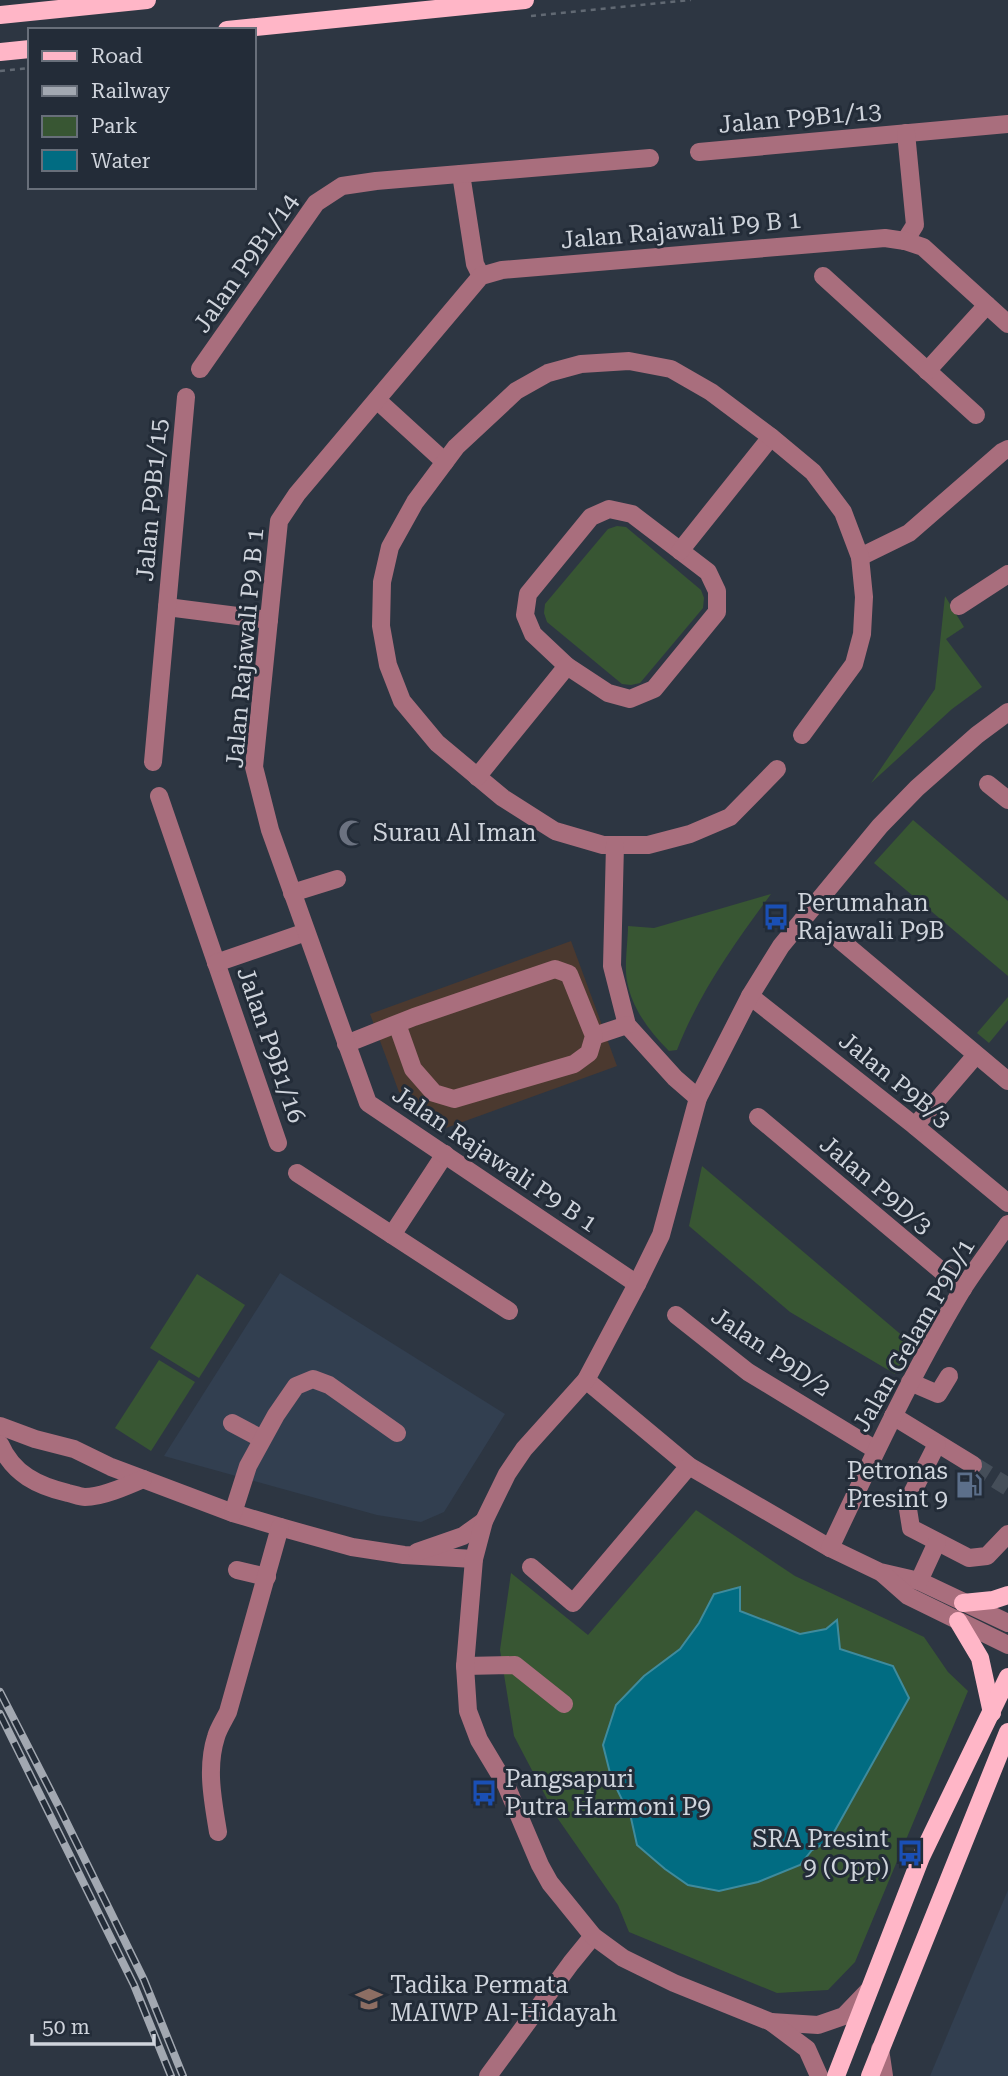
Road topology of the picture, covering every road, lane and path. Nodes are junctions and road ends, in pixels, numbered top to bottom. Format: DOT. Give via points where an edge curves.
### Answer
graph roads {
  1 [pos="147,0"];
  2 [pos="525,0"];
  3 [pos="0,15"];
  4 [pos="247,28"];
  5 [pos="28,49"];
  6 [pos="0,52"];
  7 [pos="28,68"];
  8 [pos="0,71"];
  9 [pos="1008,124"];
  10 [pos="906,133"];
  11 [pos="699,152"];
  12 [pos="650,158"];
  13 [pos="461,174"];
  14 [pos="905,241"];
  15 [pos="481,276"];
  16 [pos="823,276"];
  17 [pos="987,305"];
  18 [pos="1008,324"];
  19 [pos="200,369"];
  20 [pos="927,370"];
  21 [pos="186,397"];
  22 [pos="377,400"];
  23 [pos="976,415"];
  24 [pos="771,437"];
  25 [pos="1006,454"];
  26 [pos="445,462"];
  27 [pos="680,551"];
  28 [pos="860,557"];
  29 [pos="1008,574"];
  30 [pos="959,606"];
  31 [pos="167,607"];
  32 [pos="270,620"];
  33 [pos="567,666"];
  34 [pos="1008,712"];
  35 [pos="802,735"];
  36 [pos="153,762"];
  37 [pos="776,769"];
  38 [pos="477,777"];
  39 [pos="988,784"];
  40 [pos="159,796"];
  41 [pos="1008,800"];
  42 [pos="615,845"];
  43 [pos="337,879"];
  44 [pos="292,893"];
  45 [pos="306,932"];
  46 [pos="840,940"];
  47 [pos="216,963"];
  48 [pos="750,996"];
  49 [pos="397,1024"];
  50 [pos="626,1025"];
  51 [pos="594,1035"];
  52 [pos="346,1044"];
  53 [pos="976,1055"];
  54 [pos="1008,1082"];
  55 [pos="698,1098"];
  56 [pos="758,1117"];
  57 [pos="915,1126"];
  58 [pos="278,1143"];
  59 [pos="445,1154"];
  60 [pos="297,1173"];
  61 [pos="1008,1203"];
  62 [pos="1008,1224"];
  63 [pos="392,1235"];
  64 [pos="637,1284"];
  65 [pos="963,1289"];
  66 [pos="509,1311"];
  67 [pos="676,1315"];
  68 [pos="949,1376"];
  69 [pos="586,1380"];
  70 [pos="910,1382"];
  71 [pos="893,1416"];
  72 [pos="232,1423"];
  73 [pos="0,1426"];
  74 [pos="397,1433"];
  75 [pos="262,1438"];
  76 [pos="0,1444"];
  77 [pos="937,1444"];
  78 [pos="876,1450"];
  79 [pos="973,1465"];
  80 [pos="689,1466"];
  81 [pos="143,1479"];
  82 [pos="233,1513"];
  83 [pos="484,1521"];
  84 [pos="280,1527"];
  85 [pos="1008,1534"];
  86 [pos="937,1542"];
  87 [pos="830,1548"];
  88 [pos="404,1555"];
  89 [pos="474,1559"];
  90 [pos="531,1567"];
  91 [pos="237,1570"];
  92 [pos="880,1572"];
  93 [pos="267,1577"];
  94 [pos="919,1581"];
  95 [pos="1008,1595"];
  96 [pos="963,1603"];
  97 [pos="958,1621"];
  98 [pos="1008,1623"];
  99 [pos="1008,1645"];
  100 [pos="465,1666"];
  101 [pos="1008,1677"];
  102 [pos="564,1704"];
  103 [pos="992,1713"];
  104 [pos="1008,1732"];
  105 [pos="218,1832"];
  106 [pos="593,1936"];
  107 [pos="868,1991"];
  108 [pos="771,2022"];
  109 [pos="880,2049"];
  110 [pos="488,2076"];
  111 [pos="819,2076"];
  112 [pos="836,2076"];
  113 [pos="870,2076"];
  114 [pos="884,2076"];
  1 -- 3 [label="main road"];
  2 -- 4 [label="main road"];
  5 -- 6 [label="main road"];
  7 -- 8 [label="path"];
  9 -- 10 [label="street, Jalan P9B1/13"];
  10 -- 11 [label="street, Jalan P9B1/13"];
  10 -- 14 [label="street, Jalan P9B1/13" via="915,225"];
  12 -- 13 [label="street, Jalan P9B1/14"];
  13 -- 15 [label="street" via="475,264"];
  13 -- 19 [label="street, Jalan P9B1/14" via="342,186 316,203"];
  14 -- 15 [label="street, Jalan Rajawali P9 B 1" via="871,239 502,270"];
  14 -- 17 [label="street, Jalan Rajawali P9 B 1" via="923,247"];
  15 -- 22 [label="street, Jalan Rajawali P9 B 1"];
  16 -- 20 [label="street"];
  17 -- 18 [label="street, Jalan Rajawali P9 B 1"];
  17 -- 20 [label="street"];
  20 -- 23 [label="street"];
  21 -- 31 [label="street, Jalan P9B1/15"];
  22 -- 26 [label="street"];
  22 -- 32 [label="street, Jalan Rajawali P9 B 1" via="279,521"];
  24 -- 26 [label="street" via="671,369 629,361 581,364 548,373 516,391"];
  24 -- 27 [label="street"];
  24 -- 28 [label="street" via="813,472 843,512"];
  25 -- 28 [label="street" via="916,528"];
  26 -- 38 [label="street" via="390,547 382,582 381,626 401,701 437,743"];
  27 -- 33 [label="street" via="708,572 717,591 717,612 654,689 630,699 608,693"];
  27 -- 33 [label="street" via="632,514 609,509 591,517 528,594 525,615 533,634"];
  28 -- 35 [label="street" via="862,634 854,664"];
  29 -- 30 [label="street"];
  31 -- 32 [label="street, Jalan P9B1/15"];
  31 -- 36 [label="street, Jalan P9B1/15"];
  32 -- 44 [label="street, Jalan Rajawali P9 B 1" via="254,766"];
  33 -- 38 [label="street"];
  34 -- 48 [label="street" via="976,735 880,826 781,946"];
  37 -- 42 [label="street" via="730,817 648,845"];
  38 -- 42 [label="street" via="555,831"];
  39 -- 41 [label="street"];
  40 -- 47 [label="street, Jalan P9B1/16"];
  42 -- 50 [label="street" via="612,966"];
  43 -- 44 [label="street"];
  44 -- 45 [label="street, Jalan Rajawali P9 B 1"];
  45 -- 47 [label="street, Jalan P9B1/16"];
  45 -- 52 [label="street, Jalan Rajawali P9 B 1"];
  46 -- 53 [label="street"];
  47 -- 58 [label="street, Jalan P9B1/16"];
  48 -- 55 [label="street"];
  48 -- 57 [label="street, Jalan P9B/3"];
  49 -- 51 [label="street" via="555,969 569,974"];
  49 -- 51 [label="street" via="413,1069 434,1093 454,1099 574,1065 589,1053"];
  49 -- 52 [label="street"];
  50 -- 51 [label="street"];
  50 -- 55 [label="street"];
  52 -- 59 [label="street, Jalan Rajawali P9 B 1" via="368,1103"];
  53 -- 54 [label="street"];
  53 -- 57 [label="street"];
  55 -- 64 [label="street" via="661,1235"];
  56 -- 65 [label="street, Jalan P9D/3"];
  57 -- 61 [label="street, Jalan P9B/3"];
  59 -- 63 [label="street"];
  59 -- 64 [label="street, Jalan Rajawali P9 B 1"];
  60 -- 63 [label="street"];
  62 -- 65 [label="street, Jalan Gelam P9D/1"];
  63 -- 66 [label="street"];
  64 -- 69 [label="street"];
  65 -- 70 [label="street, Jalan Gelam P9D/1"];
  67 -- 78 [label="street, Jalan P9D/2" via="748,1372"];
  68 -- 70 [label="street" via="938,1394"];
  69 -- 80 [label="street"];
  69 -- 83 [label="street" via="524,1449"];
  70 -- 71 [label="street, Jalan Gelam P9D/1"];
  71 -- 77 [label="street"];
  71 -- 78 [label="street, Jalan Gelam P9D/1"];
  72 -- 75 [label="street"];
  73 -- 81 [label="street" via="74,1449"];
  74 -- 75 [label="street" via="329,1385 313,1379 296,1386"];
  75 -- 82 [label="street"];
  76 -- 81 [label="street" via="15,1469 46,1488 84,1497"];
  77 -- 79 [label="street"];
  77 -- 86 [label="street" via="907,1503 911,1528"];
  78 -- 87 [label="street, Jalan Gelam P9D/1"];
  80 -- 87 [label="street"];
  80 -- 90 [label="street" via="573,1603"];
  81 -- 82 [label="street"];
  82 -- 84 [label="street"];
  83 -- 88 [label="street" via="463,1536"];
  83 -- 89 [label="street"];
  84 -- 88 [label="street" via="352,1547"];
  84 -- 93 [label="street"];
  85 -- 86 [label="street" via="987,1556 969,1558"];
  86 -- 94 [label="street"];
  87 -- 92 [label="street"];
  88 -- 89 [label="street"];
  89 -- 100 [label="street"];
  91 -- 93 [label="street"];
  92 -- 94 [label="street"];
  92 -- 97 [label="street" via="908,1596"];
  93 -- 105 [label="street" via="211,1758"];
  94 -- 96 [label="street"];
  95 -- 96 [label="main road"];
  96 -- 98 [label="street"];
  97 -- 99 [label="street"];
  97 -- 103 [label="main road" via="980,1658"];
  100 -- 102 [label="street" via="514,1665"];
  100 -- 106 [label="street" via="468,1711 479,1740 499,1770 550,1883"];
  101 -- 103 [label="main road"];
  103 -- 107 [label="main road" via="921,1857"];
  104 -- 109 [label="main road"];
  106 -- 108 [label="street" via="623,1958 674,1983"];
  106 -- 110 [label="street"];
  107 -- 108 [label="street" via="844,2016 818,2025"];
  107 -- 112 [label="main road"];
  108 -- 111 [label="street" via="807,2049"];
  109 -- 113 [label="main road"];
  109 -- 114 [label="street"];
}
